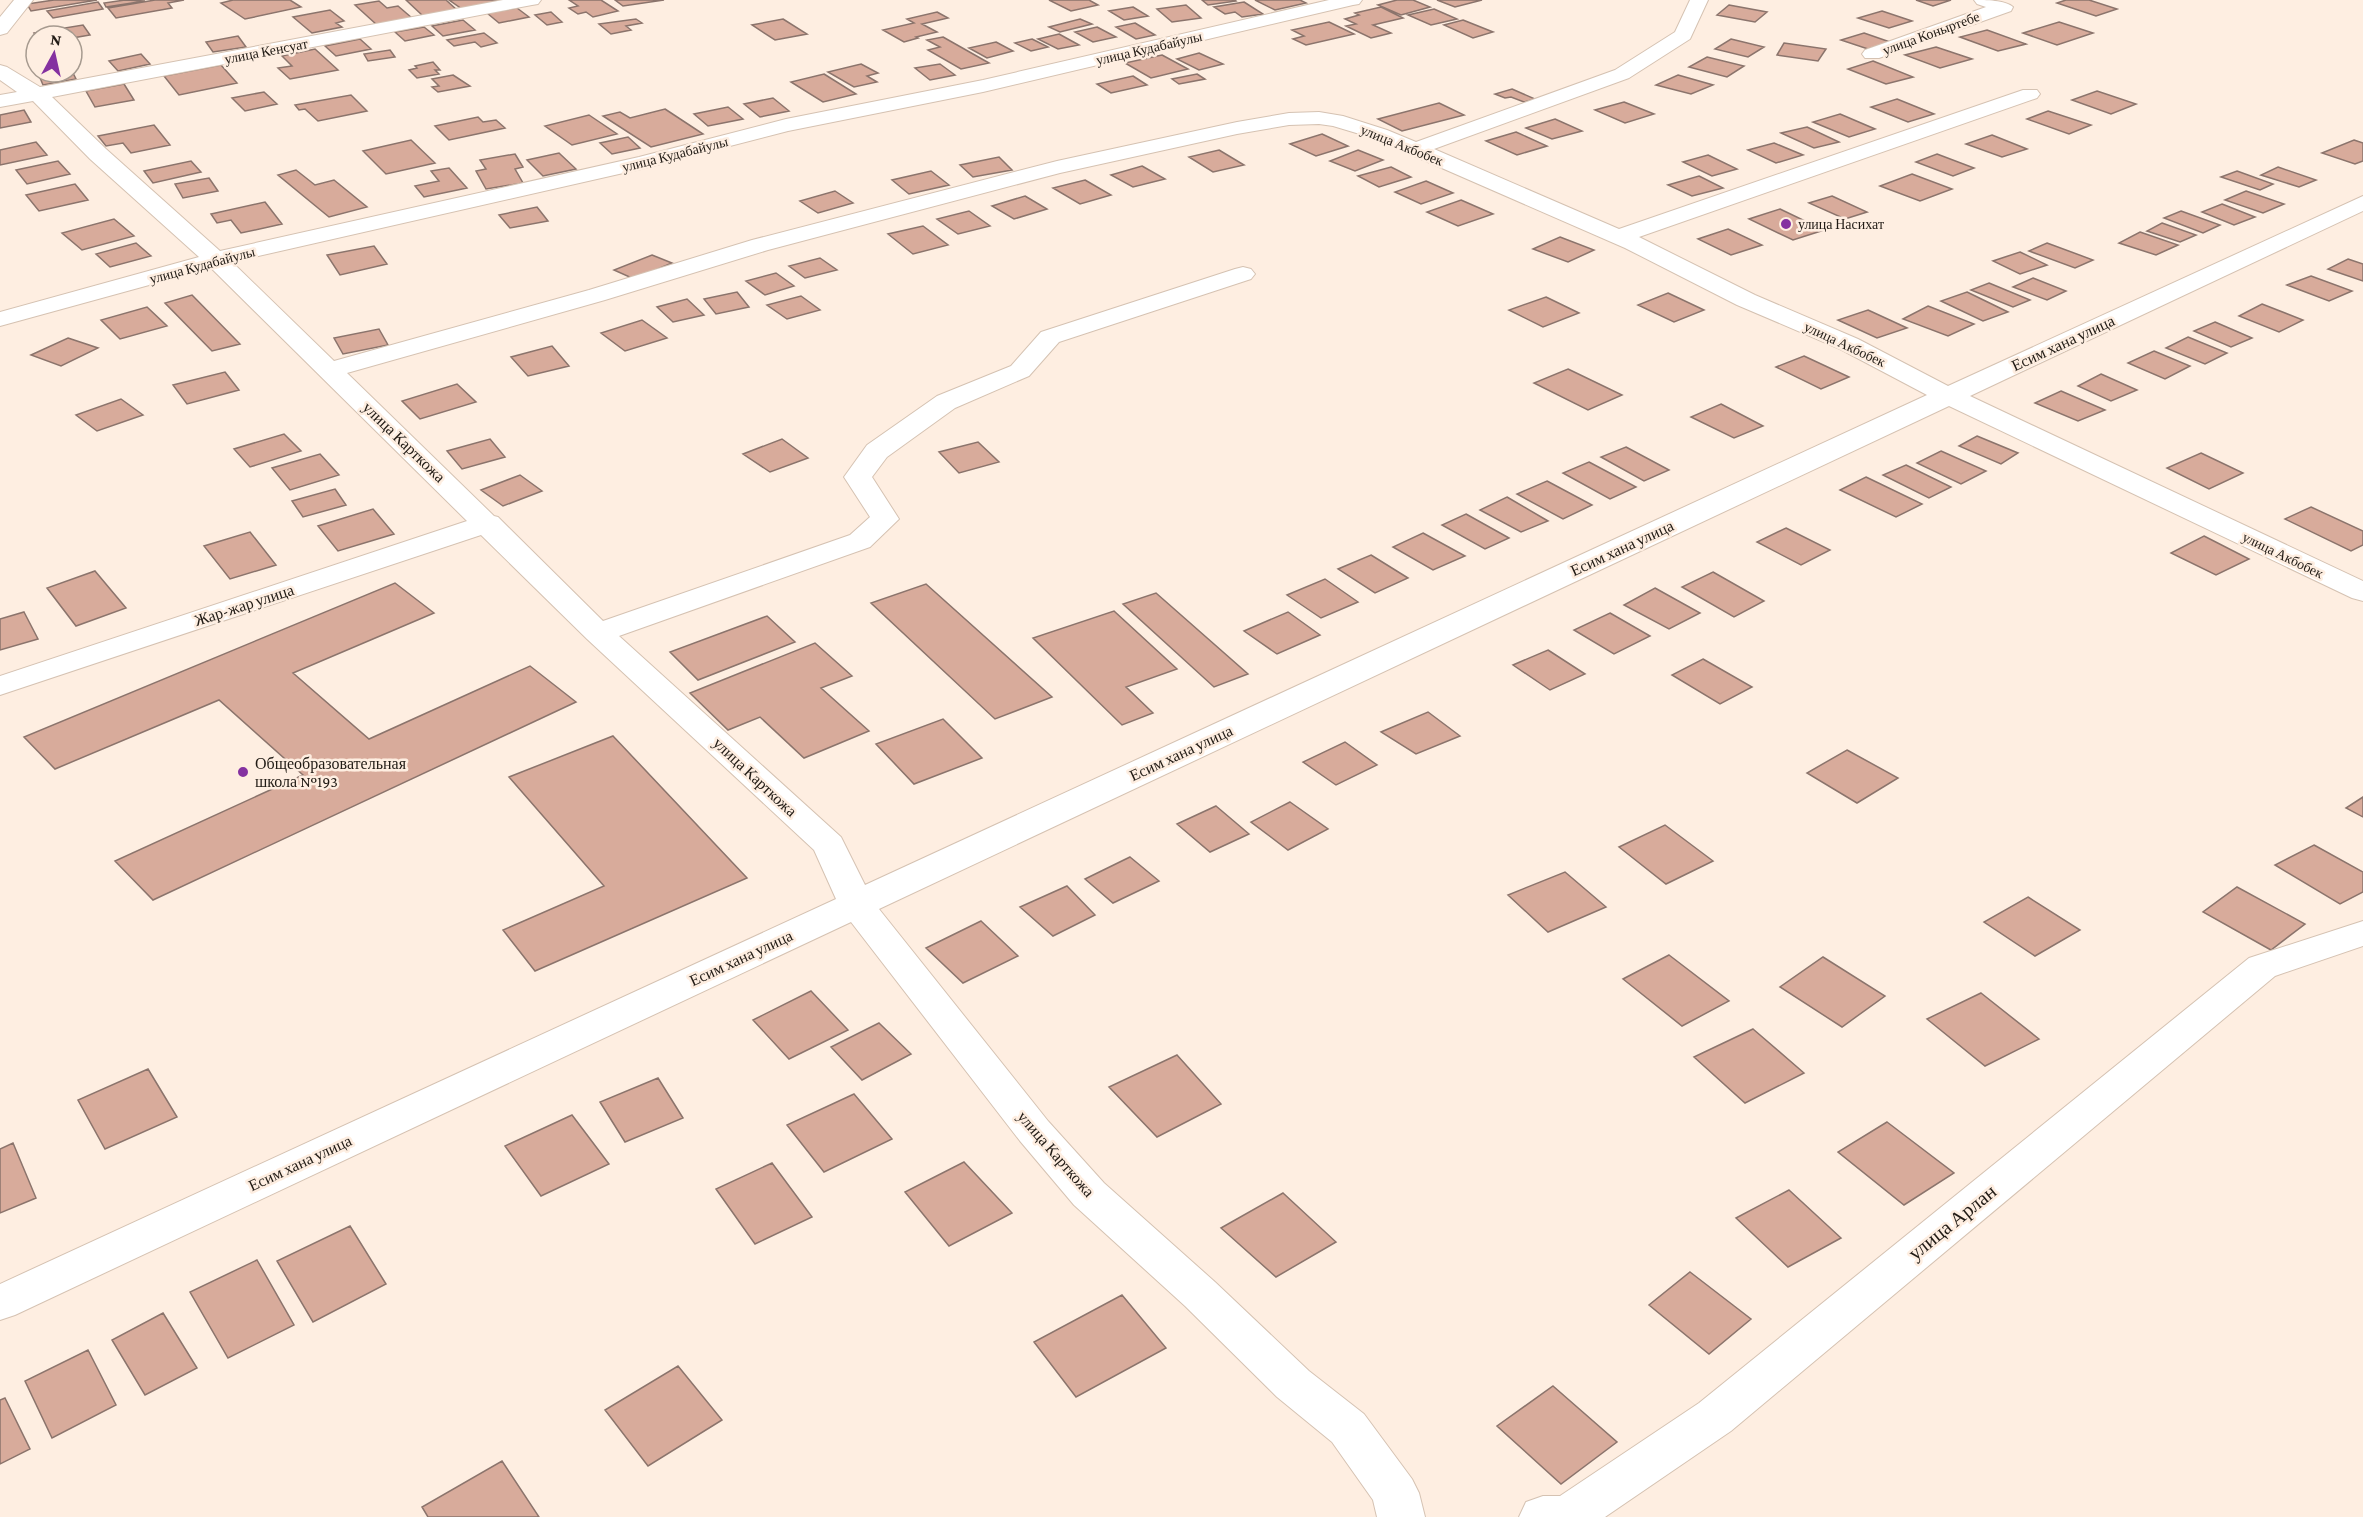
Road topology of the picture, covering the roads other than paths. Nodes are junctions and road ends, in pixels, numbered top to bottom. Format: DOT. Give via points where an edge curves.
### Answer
graph roads {
  1 [pos="24,0"];
  2 [pos="532,0"];
  3 [pos="1353,0"];
  4 [pos="1699,0"];
  5 [pos="1983,0"];
  6 [pos="2024,0"];
  7 [pos="2004,7"];
  8 [pos="0,29"];
  9 [pos="1872,54"];
  10 [pos="0,71"];
  11 [pos="37,94"];
  12 [pos="2030,94"];
  13 [pos="0,101"];
  14 [pos="1415,149"];
  15 [pos="2363,203"];
  16 [pos="1618,237"];
  17 [pos="215,259"];
  18 [pos="1243,274"];
  19 [pos="0,319"];
  20 [pos="330,370"];
  21 [pos="1948,396"];
  22 [pos="488,523"];
  23 [pos="2363,592"];
  24 [pos="598,633"];
  25 [pos="0,686"];
  26 [pos="856,904"];
  27 [pos="2363,933"];
  28 [pos="0,1303"];
  29 [pos="1401,1517"];
  30 [pos="1543,1517"];
  1 -- 8 [label="street"];
  2 -- 11 [label="street, улица Кенсуат"];
  3 -- 17 [label="street, улица Кудабайулы" via="983,86 786,125 641,163"];
  4 -- 14 [label="street" via="1683,35 1622,74"];
  5 -- 7 [label="street, улица Коныртебе"];
  6 -- 7 [label="street"];
  7 -- 9 [label="street, улица Коныртебе"];
  10 -- 11 [label="street, улица Карткожа"];
  11 -- 13 [label="street, улица Кенсуат"];
  11 -- 17 [label="street, улица Карткожа"];
  12 -- 16 [label="street"];
  14 -- 16 [label="street, улица Акбобек"];
  14 -- 20 [label="street, улица Акбобек" via="1336,120 1289,119 1057,167 782,239"];
  15 -- 21 [label="street, Есим хана улица"];
  16 -- 21 [label="street, улица Акбобек" via="1746,300 1849,344"];
  17 -- 19 [label="street, улица Кудабайулы"];
  17 -- 20 [label="street, улица Карткожа"];
  18 -- 24 [label="street" via="1050,337 1020,371 946,402 877,451 858,477 885,519 860,541"];
  20 -- 22 [label="street, улица Карткожа"];
  21 -- 23 [label="street, улица Акбобек"];
  21 -- 26 [label="street, Есим хана улица"];
  22 -- 24 [label="street, улица Карткожа"];
  22 -- 25 [label="street, Жар-жар улица"];
  24 -- 26 [label="street, улица Карткожа" via="829,845"];
  26 -- 28 [label="street, Есим хана улица"];
  26 -- 29 [label="street, улица Карткожа" via="1034,1131 1089,1194 1293,1384 1348,1428 1395,1492"];
  27 -- 30 [label="street, улица Арлан" via="2262,967 1715,1417 1568,1516"];
}
